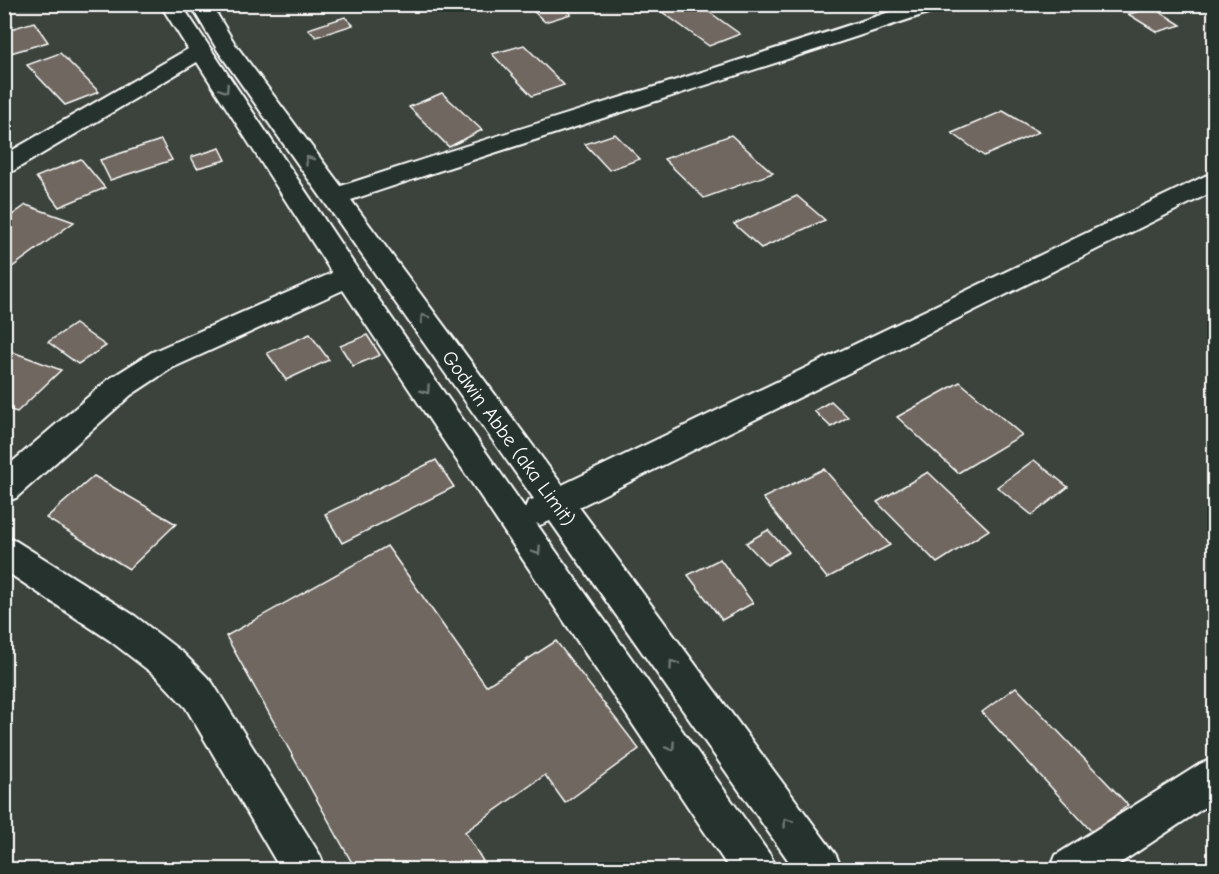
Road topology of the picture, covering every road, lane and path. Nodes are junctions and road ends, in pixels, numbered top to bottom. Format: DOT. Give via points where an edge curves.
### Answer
graph roads {
  1 [pos="170,4"];
  2 [pos="200,4"];
  3 [pos="936,4"];
  4 [pos="200,51"];
  5 [pos="4,166"];
  6 [pos="1215,181"];
  7 [pos="336,196"];
  8 [pos="348,277"];
  9 [pos="4,489"];
  10 [pos="557,504"];
  11 [pos="517,521"];
  12 [pos="4,551"];
  13 [pos="1215,778"];
  14 [pos="305,870"];
  15 [pos="755,870"];
  16 [pos="821,870"];
  17 [pos="1071,870"];
  1 -- 4 [label="street, Godwin Abbe (aka Limit)"];
  7 -- 2 [label="street, Godwin Abbe (aka Limit), one-way" via="226,46"];
  3 -- 7 [label="street"];
  4 -- 5 [label="street"];
  4 -- 8 [label="street, Godwin Abbe (aka Limit), one-way"];
  6 -- 10 [label="street"];
  10 -- 7 [label="street, Godwin Abbe (aka Limit), one-way"];
  8 -- 9 [label="street" via="162,360 120,387"];
  8 -- 11 [label="street, Godwin Abbe (aka Limit), one-way"];
  10 -- 11 [label="street"];
  16 -- 10 [label="street, Godwin Abbe (aka Limit), one-way"];
  11 -- 15 [label="street, Godwin Abbe (aka Limit), one-way"];
  12 -- 14 [label="street" via="122,628 170,665 199,695"];
  13 -- 17 [label="street"];
}
